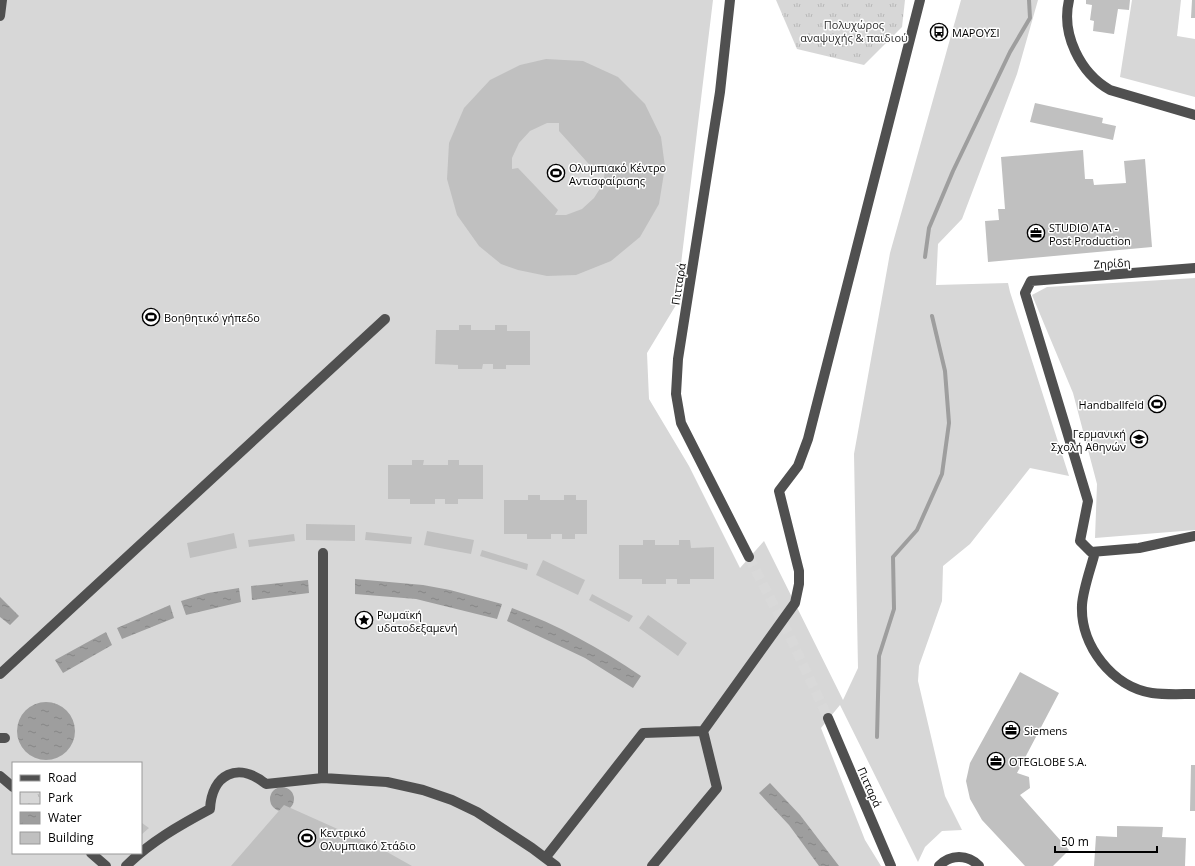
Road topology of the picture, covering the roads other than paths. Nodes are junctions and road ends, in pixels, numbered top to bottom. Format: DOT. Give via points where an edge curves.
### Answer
graph roads {
  1 [pos="2,0"];
  2 [pos="730,0"];
  3 [pos="920,0"];
  4 [pos="1069,0"];
  5 [pos="0,16"];
  6 [pos="1195,115"];
  7 [pos="1195,268"];
  8 [pos="385,319"];
  9 [pos="1195,536"];
  10 [pos="1095,552"];
  11 [pos="323,553"];
  12 [pos="749,557"];
  13 [pos="0,674"];
  14 [pos="1195,694"];
  15 [pos="828,718"];
  16 [pos="703,732"];
  17 [pos="0,776"];
  18 [pos="323,778"];
  19 [pos="12,786"];
  20 [pos="142,853"];
  21 [pos="92,854"];
  22 [pos="141,854"];
  23 [pos="546,857"];
  24 [pos="106,866"];
  25 [pos="126,866"];
  26 [pos="556,866"];
  27 [pos="652,866"];
  28 [pos="891,866"];
  29 [pos="939,866"];
  30 [pos="979,866"];
  1 -- 5 [label="street"];
  2 -- 12 [label="street, Πιτταρά" via="720,92 678,359 676,394 682,423"];
  3 -- 16 [label="street" via="808,439 798,466 779,491 799,571 796,599"];
  4 -- 6 [label="street" via="1066,20 1068,32 1089,74 1099,84 1110,90"];
  7 -- 10 [label="street, Ζηρίδη" via="1031,280 1025,292 1088,501 1080,541 1090,552"];
  8 -- 13 [label="street"];
  9 -- 10 [label="street" via="1139,548"];
  10 -- 14 [label="street" via="1082,606 1086,631 1097,657 1112,674 1131,687 1152,693"];
  11 -- 18 [label="street"];
  15 -- 28 [label="street, Πιτταρά"];
  16 -- 23 [label="street" via="643,733"];
  16 -- 27 [label="street" via="717,788"];
  17 -- 19 [label="street"];
  18 -- 20 [label="street" via="266,784 258,777 245,772 229,774 215,787 210,798 210,809 184,822"];
  18 -- 23 [label="street" via="387,782 452,800 477,812"];
  21 -- 24 [label="street"];
  22 -- 25 [label="street"];
  23 -- 26 [label="street"];
  29 -- 30 [label="street" via="959,856 968,857"];
}
